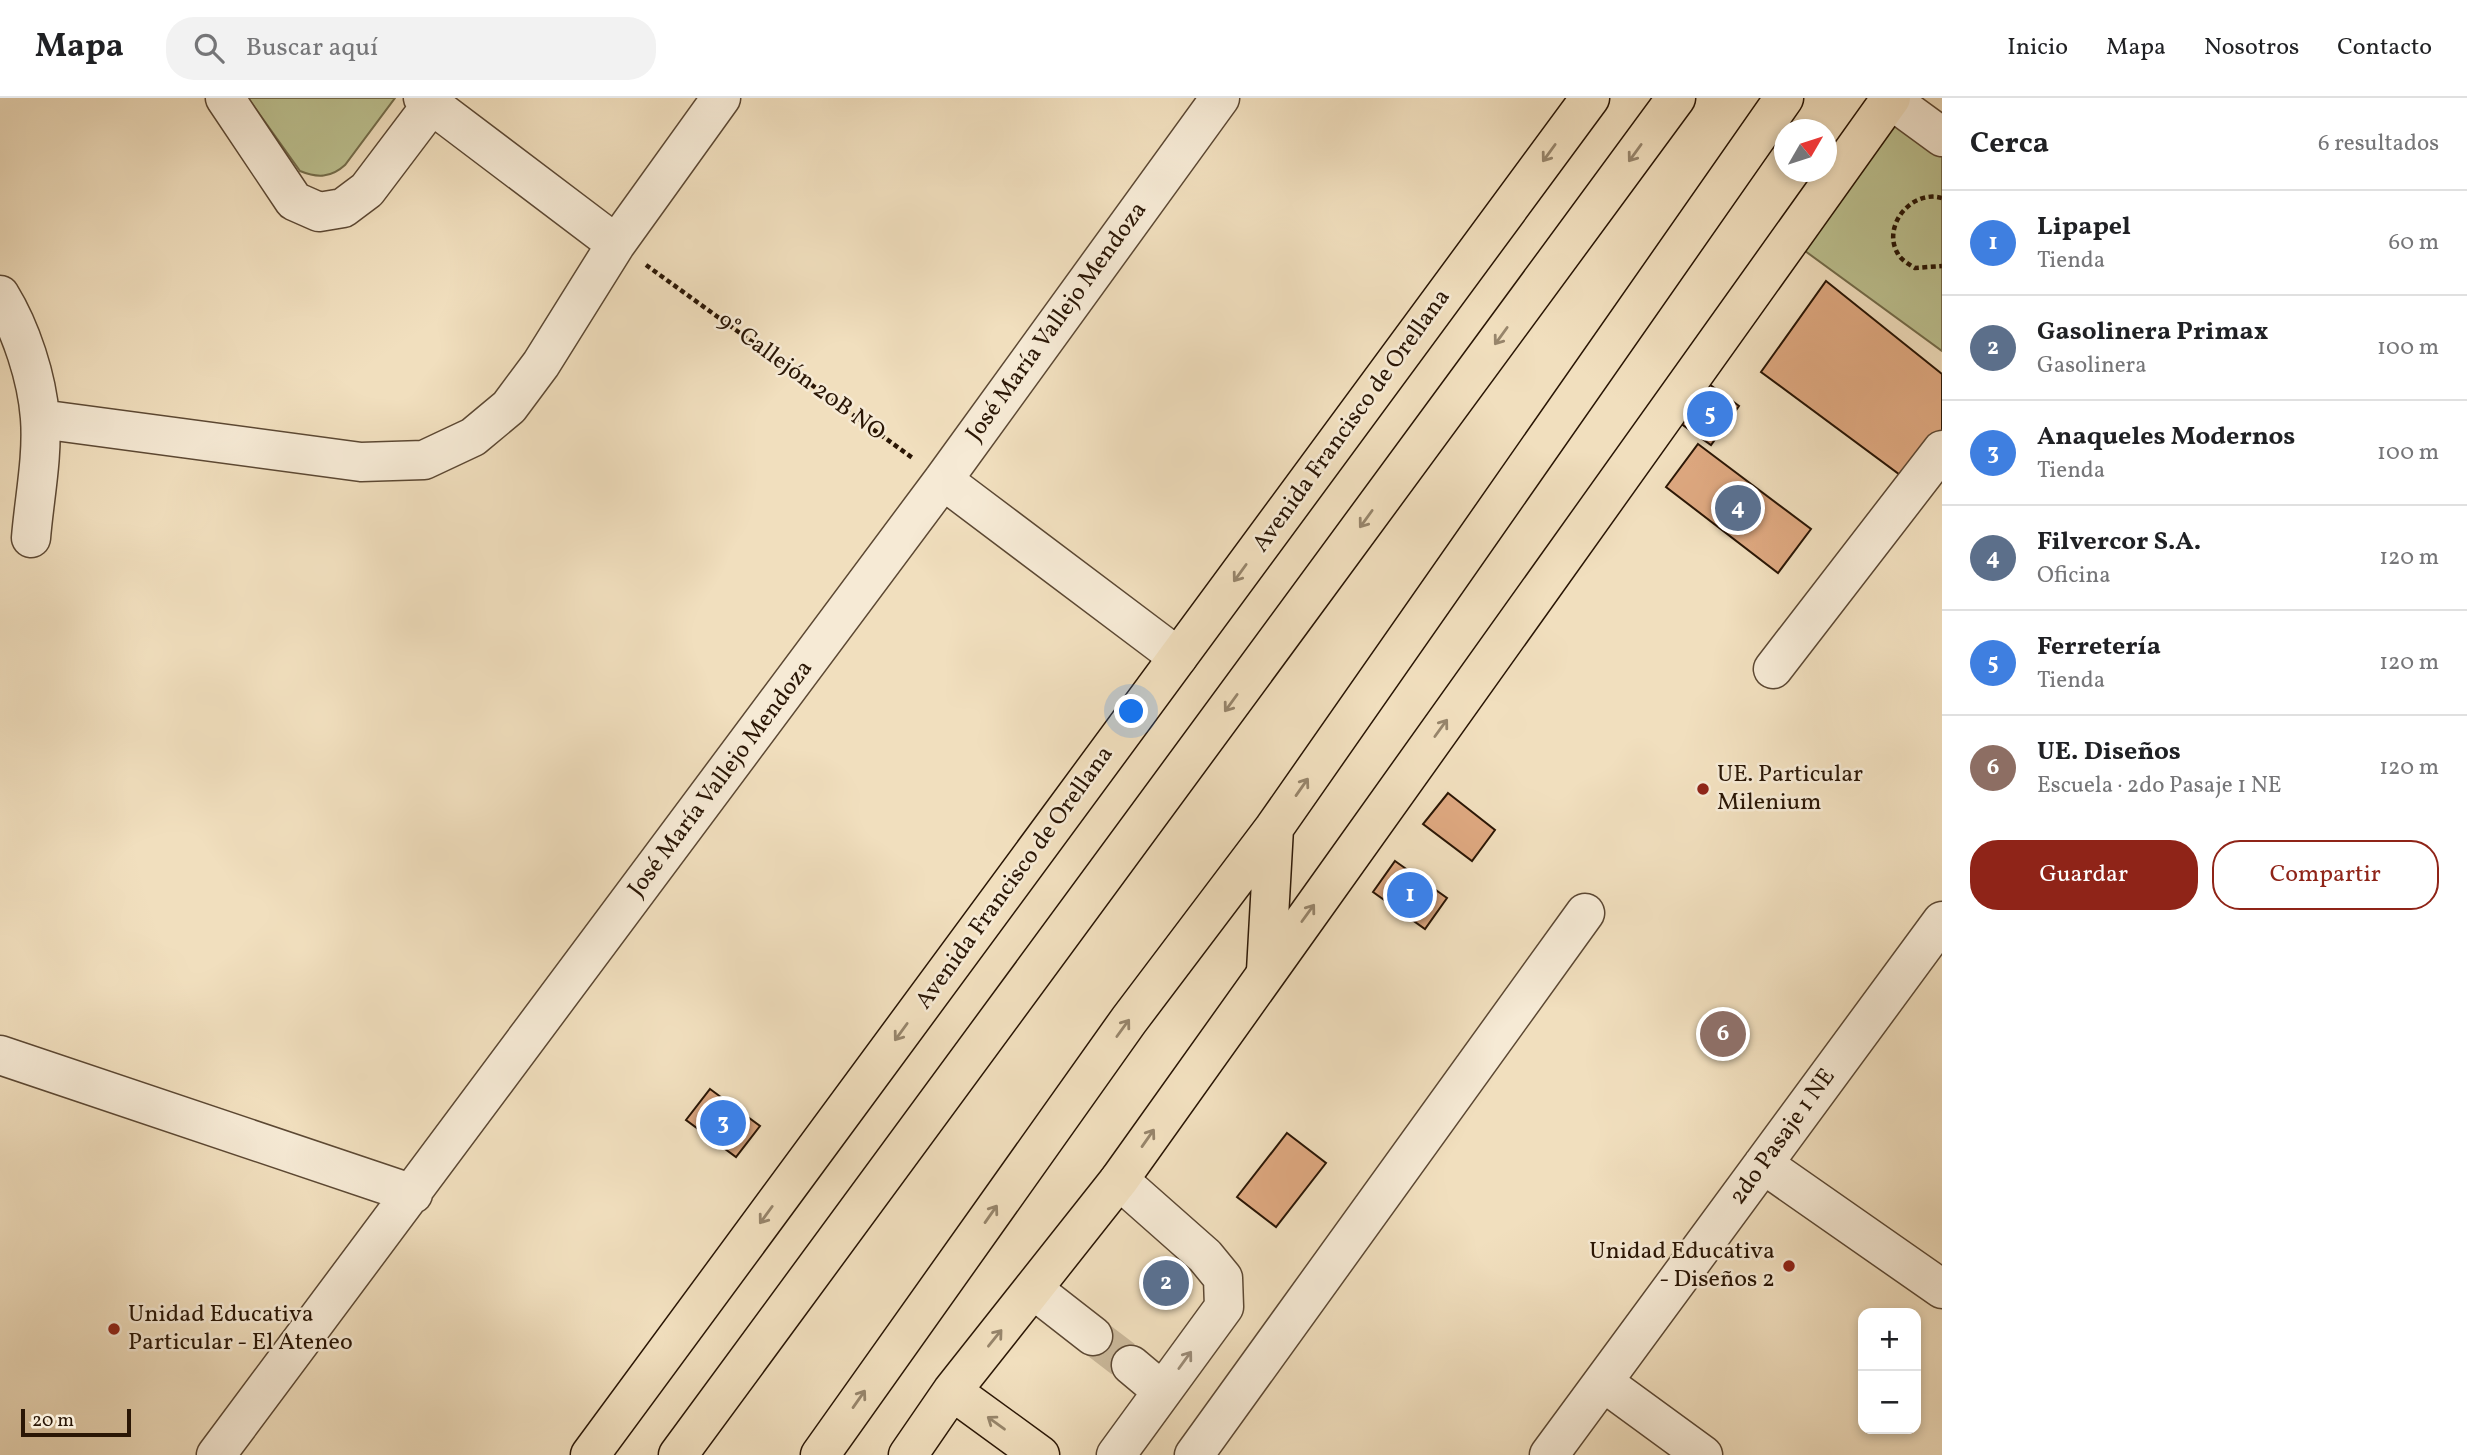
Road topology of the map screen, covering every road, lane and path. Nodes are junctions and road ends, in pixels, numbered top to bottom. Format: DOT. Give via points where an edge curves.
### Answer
graph roads {
  1 [pos="225,98"];
  2 [pos="721,98"];
  3 [pos="1220,98"];
  4 [pos="1676,98"];
  5 [pos="1784,98"];
  6 [pos="1890,99"];
  7 [pos="427,101"];
  8 [pos="1581,101"];
  9 [pos="1942,137"];
  10 [pos="1942,198"];
  11 [pos="616,244"];
  12 [pos="1942,266"];
  13 [pos="0,295"];
  14 [pos="40,419"];
  15 [pos="1942,450"];
  16 [pos="943,480"];
  17 [pos="31,538"];
  18 [pos="1178,657"];
  19 [pos="1773,669"];
  20 [pos="1274,828"];
  21 [pos="1585,913"];
  22 [pos="1938,936"];
  23 [pos="1266,971"];
  24 [pos="0,1055"];
  25 [pos="1763,1164"];
  26 [pos="1119,1180"];
  27 [pos="413,1194"];
  28 [pos="1942,1289"];
  29 [pos="1034,1290"];
  30 [pos="1093,1336"];
  31 [pos="1131,1365"];
  32 [pos="1603,1382"];
  33 [pos="952,1391"];
  34 [pos="1162,1391"];
  35 [pos="921,1450"];
  36 [pos="216,1455"];
  37 [pos="590,1455"];
  38 [pos="678,1455"];
  39 [pos="820,1455"];
  40 [pos="1040,1455"];
  41 [pos="1116,1455"];
  42 [pos="1194,1455"];
  43 [pos="1549,1455"];
  44 [pos="1703,1455"];
  1 -- 7 [label="street" via="294,201 319,212 343,208 367,190"];
  2 -- 11 [label="street"];
  3 -- 16 [label="street, José María Vallejo Mendoza"];
  4 -- 38 [label="main road, one-way"];
  20 -- 5 [label="main road, one-way"];
  6 -- 9 [label="street"];
  23 -- 6 [label="main road, one-way"];
  7 -- 11 [label="street"];
  8 -- 18 [label="main road, Avenida Francisco de Orellana, one-way"];
  10 -- 12 [label="path" via="1911,202 1899,215 1894,243 1898,255 1915,268"];
  11 -- 14 [label="street" via="509,407 473,438 424,460 360,463"];
  11 -- 16 [label="path, 9° Callejón 20B NO"];
  13 -- 14 [label="street" via="32,372"];
  14 -- 17 [label="street"];
  15 -- 19 [label="street"];
  16 -- 18 [label="street"];
  16 -- 27 [label="street, José María Vallejo Mendoza"];
  18 -- 37 [label="main road, Avenida Francisco de Orellana, one-way"];
  20 -- 23 [label="main road"];
  39 -- 20 [label="main road, one-way" via="1129,1020"];
  21 -- 42 [label="street"];
  22 -- 25 [label="street, 2do Pasaje 1 NE"];
  26 -- 23 [label="main road, one-way"];
  24 -- 27 [label="street"];
  25 -- 28 [label="street"];
  25 -- 32 [label="street, 2do Pasaje 1 NE"];
  26 -- 29 [label="main road"];
  34 -- 26 [label="street, one-way" via="1224,1307 1223,1278 1205,1256"];
  27 -- 36 [label="street, José María Vallejo Mendoza"];
  29 -- 30 [label="street"];
  33 -- 29 [label="main road, one-way"];
  31 -- 34 [label="street"];
  32 -- 43 [label="street, 2do Pasaje 1 NE"];
  32 -- 44 [label="street"];
  33 -- 35 [label="main road"];
  40 -- 33 [label="main road, one-way"];
  34 -- 41 [label="street"];
}
